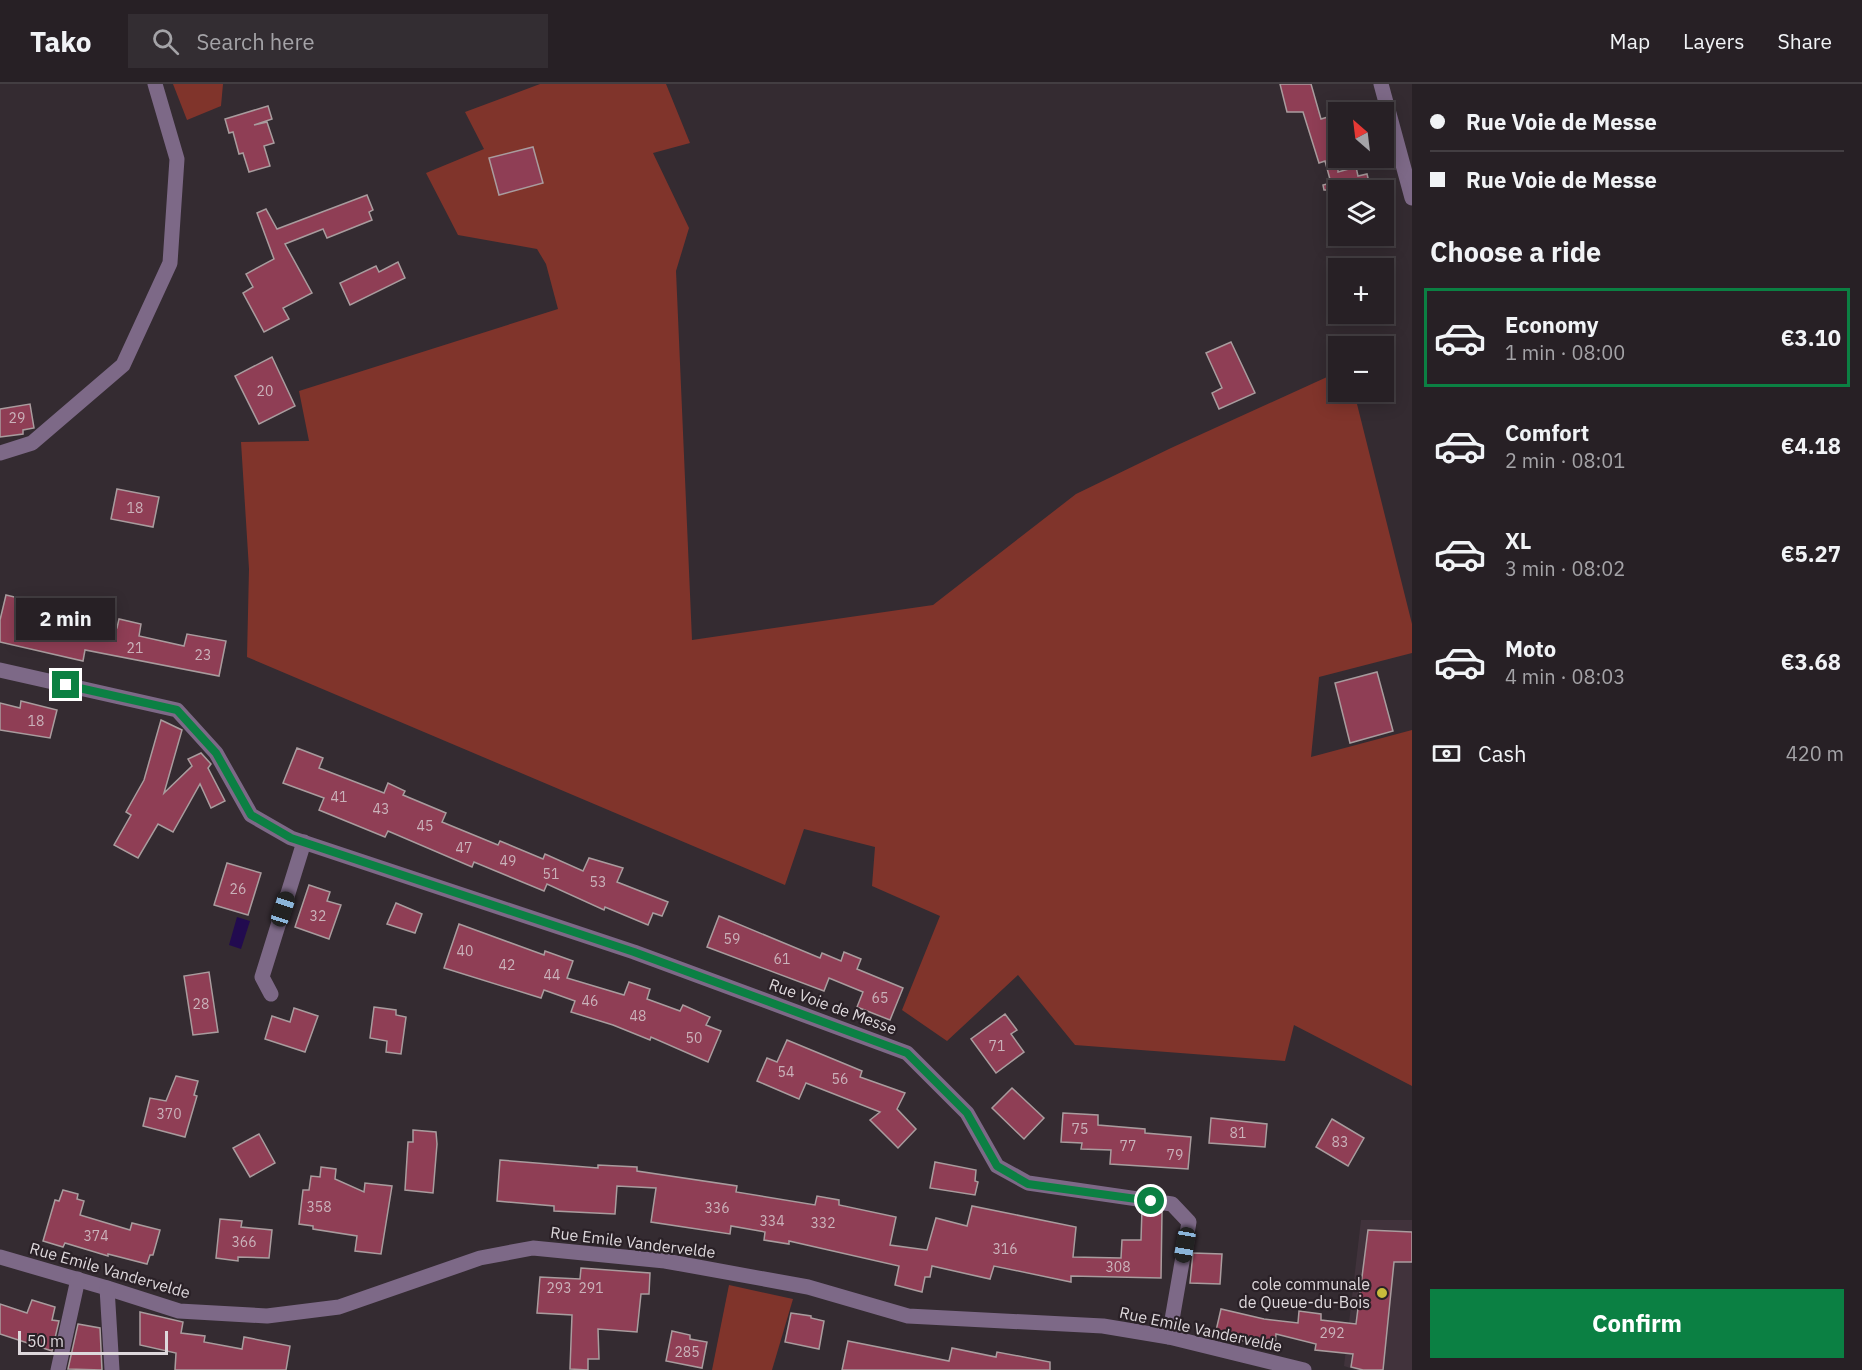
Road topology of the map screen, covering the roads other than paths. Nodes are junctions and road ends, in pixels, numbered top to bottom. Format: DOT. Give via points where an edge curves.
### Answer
graph roads {
  1 [pos="155,84"];
  2 [pos="1381,84"];
  3 [pos="1412,198"];
  4 [pos="0,453"];
  5 [pos="0,670"];
  6 [pos="304,842"];
  7 [pos="271,994"];
  8 [pos="0,1257"];
  9 [pos="78,1279"];
  10 [pos="107,1288"];
  11 [pos="1168,1337"];
  12 [pos="58,1370"];
  13 [pos="112,1370"];
  14 [pos="1304,1370"];
  1 -- 4 [label="street" via="177,159 170,263 123,365 32,442"];
  2 -- 3 [label="street"];
  5 -- 6 [label="street, Rue Voie de Messe" via="177,710 216,753 251,815"];
  6 -- 7 [label="street" via="262,977"];
  6 -- 11 [label="street, Rue Voie de Messe" via="634,952 907,1053 967,1113 997,1166 1028,1184 1172,1204 1189,1222"];
  8 -- 9 [label="street, Rue Emile Vandervelde"];
  9 -- 10 [label="street, Rue Emile Vandervelde"];
  9 -- 12 [label="street"];
  10 -- 11 [label="street, Rue Emile Vandervelde" via="179,1311 267,1316 339,1307 480,1258 533,1248 665,1261 808,1287 908,1316 1103,1326"];
  10 -- 13 [label="street"];
  11 -- 14 [label="street, Rue Emile Vandervelde"];
}
